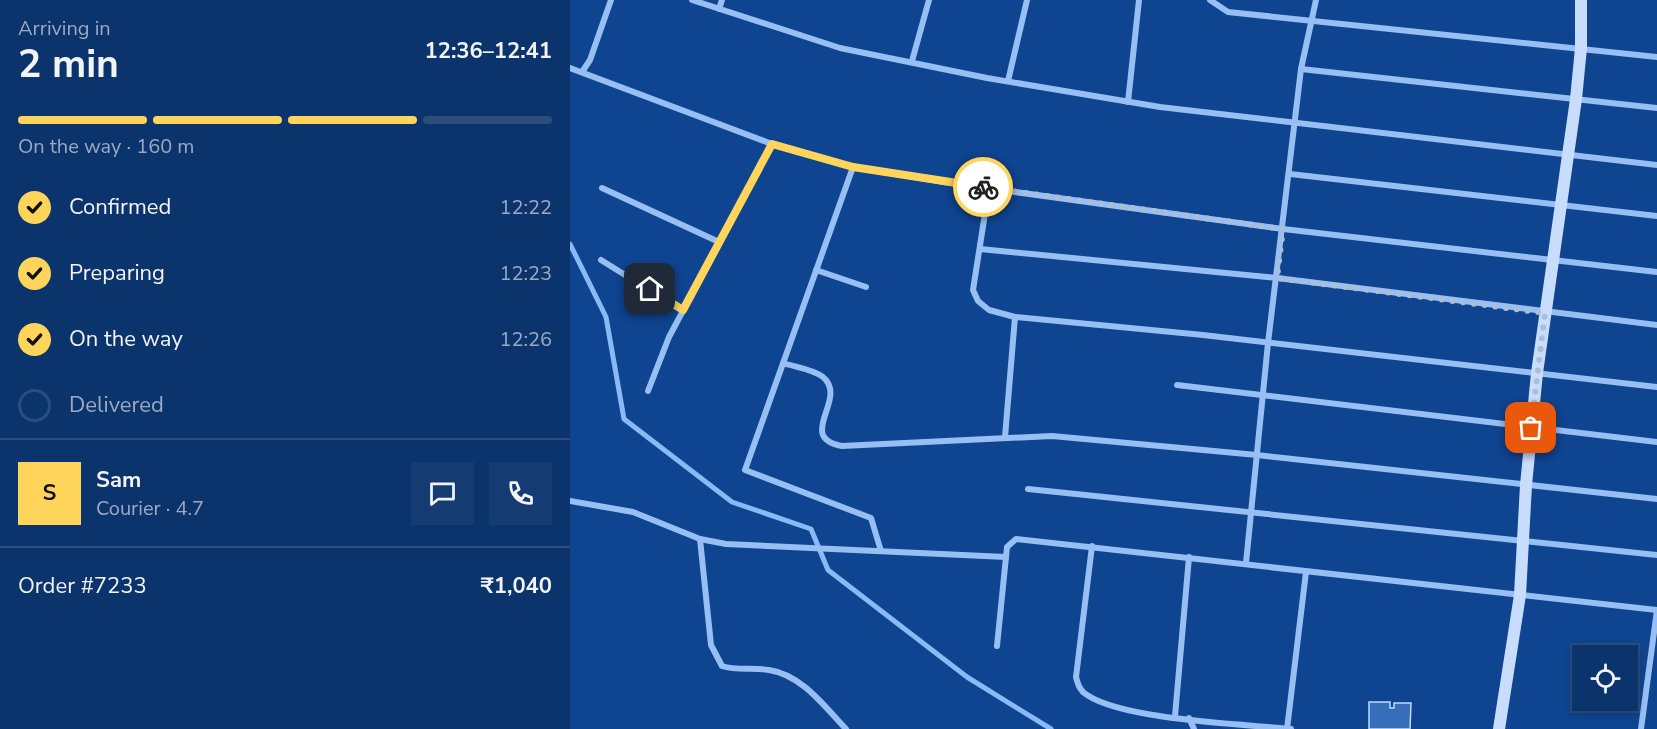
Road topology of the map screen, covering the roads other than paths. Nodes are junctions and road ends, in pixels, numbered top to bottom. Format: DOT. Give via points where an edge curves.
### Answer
graph roads {
  1 [pos="611,0"];
  2 [pos="692,0"];
  3 [pos="722,0"];
  4 [pos="929,0"];
  5 [pos="1028,0"];
  6 [pos="1139,0"];
  7 [pos="1210,0"];
  8 [pos="1316,0"];
  9 [pos="1581,0"];
  10 [pos="719,9"];
  11 [pos="1312,19"];
  12 [pos="1581,48"];
  13 [pos="1657,57"];
  14 [pos="912,61"];
  15 [pos="570,68"];
  16 [pos="1301,69"];
  17 [pos="582,72"];
  18 [pos="1008,81"];
  19 [pos="1576,99"];
  20 [pos="1128,102"];
  21 [pos="1657,108"];
  22 [pos="1296,123"];
  23 [pos="772,144"];
  24 [pos="1566,154"];
  25 [pos="1657,165"];
  26 [pos="853,167"];
  27 [pos="1290,174"];
  28 [pos="602,188"];
  29 [pos="989,188"];
  30 [pos="1561,205"];
  31 [pos="1657,216"];
  32 [pos="1283,229"];
  33 [pos="720,242"];
  34 [pos="980,249"];
  35 [pos="601,260"];
  36 [pos="1551,261"];
  37 [pos="816,270"];
  38 [pos="1657,272"];
  39 [pos="1277,278"];
  40 [pos="866,287"];
  41 [pos="683,310"];
  42 [pos="1545,313"];
  43 [pos="1015,317"];
  44 [pos="1657,325"];
  45 [pos="1268,343"];
  46 [pos="783,363"];
  47 [pos="1537,373"];
  48 [pos="1177,385"];
  49 [pos="1657,387"];
  50 [pos="648,391"];
  51 [pos="1263,396"];
  52 [pos="1531,428"];
  53 [pos="1005,437"];
  54 [pos="1657,442"];
  55 [pos="1257,455"];
  56 [pos="1526,485"];
  57 [pos="1028,489"];
  58 [pos="1657,499"];
  59 [pos="570,501"];
  60 [pos="1250,512"];
  61 [pos="700,539"];
  62 [pos="1523,539"];
  63 [pos="1092,546"];
  64 [pos="881,551"];
  65 [pos="1657,555"];
  66 [pos="1006,557"];
  67 [pos="1189,557"];
  68 [pos="1245,563"];
  69 [pos="1306,572"];
  70 [pos="1520,595"];
  71 [pos="1657,610"];
  72 [pos="997,646"];
  73 [pos="1175,716"];
  74 [pos="1189,718"];
  75 [pos="846,729"];
  76 [pos="1194,729"];
  77 [pos="1289,729"];
  78 [pos="1499,729"];
  79 [pos="1641,729"];
  1 -- 17 [label="street"];
  2 -- 10 [label="street"];
  3 -- 10 [label="street"];
  4 -- 14 [label="street"];
  5 -- 18 [label="street"];
  6 -- 20 [label="street"];
  7 -- 11 [label="street" via="1228,12"];
  8 -- 11 [label="street"];
  9 -- 12 [label="street"];
  10 -- 14 [label="street" via="840,48"];
  11 -- 12 [label="street"];
  11 -- 16 [label="street"];
  12 -- 13 [label="street"];
  12 -- 19 [label="street"];
  14 -- 18 [label="street"];
  15 -- 17 [label="street"];
  16 -- 19 [label="street"];
  16 -- 22 [label="street"];
  17 -- 23 [label="street"];
  18 -- 20 [label="street"];
  19 -- 21 [label="street"];
  19 -- 24 [label="street"];
  20 -- 22 [label="street"];
  22 -- 24 [label="street"];
  22 -- 27 [label="street"];
  23 -- 26 [label="street"];
  23 -- 33 [label="street"];
  24 -- 25 [label="street"];
  24 -- 30 [label="street"];
  26 -- 29 [label="street"];
  26 -- 37 [label="street"];
  27 -- 30 [label="street"];
  27 -- 32 [label="street"];
  28 -- 33 [label="street"];
  29 -- 32 [label="street"];
  29 -- 34 [label="street"];
  30 -- 31 [label="street"];
  30 -- 36 [label="street"];
  32 -- 36 [label="street"];
  32 -- 39 [label="street"];
  33 -- 41 [label="street"];
  34 -- 39 [label="street"];
  34 -- 43 [label="street" via="974,290 978,301 989,310"];
  35 -- 41 [label="street"];
  36 -- 38 [label="street"];
  36 -- 42 [label="street"];
  37 -- 40 [label="street"];
  37 -- 46 [label="street"];
  39 -- 42 [label="street"];
  39 -- 45 [label="street"];
  41 -- 50 [label="street"];
  42 -- 44 [label="street"];
  42 -- 47 [label="street"];
  43 -- 45 [label="street"];
  43 -- 53 [label="street"];
  45 -- 47 [label="street"];
  45 -- 51 [label="street"];
  46 -- 53 [label="street" via="827,381 830,399 821,430 830,444"];
  46 -- 64 [label="street" via="745,470 871,519"];
  47 -- 49 [label="street"];
  47 -- 52 [label="street"];
  48 -- 51 [label="street"];
  51 -- 52 [label="street"];
  51 -- 55 [label="street"];
  52 -- 54 [label="street"];
  52 -- 56 [label="street"];
  53 -- 55 [label="street" via="1052,436"];
  55 -- 56 [label="street"];
  55 -- 60 [label="street"];
  56 -- 58 [label="street"];
  56 -- 62 [label="street"];
  57 -- 60 [label="street"];
  59 -- 61 [label="street" via="633,512"];
  60 -- 62 [label="street"];
  60 -- 68 [label="street"];
  61 -- 64 [label="street" via="726,544"];
  61 -- 75 [label="street" via="711,645 722,666 767,669 796,680"];
  62 -- 65 [label="street"];
  62 -- 70 [label="street"];
  63 -- 66 [label="street" via="1016,538 1007,547"];
  63 -- 67 [label="street"];
  63 -- 73 [label="street" via="1076,676 1078,687 1105,704"];
  64 -- 66 [label="street"];
  66 -- 72 [label="street"];
  67 -- 68 [label="street"];
  67 -- 73 [label="street"];
  68 -- 69 [label="street"];
  69 -- 70 [label="street"];
  69 -- 77 [label="street"];
  70 -- 71 [label="street"];
  70 -- 78 [label="street"];
  71 -- 79 [label="street"];
  73 -- 74 [label="street"];
  74 -- 76 [label="street"];
  74 -- 77 [label="street"];
}
